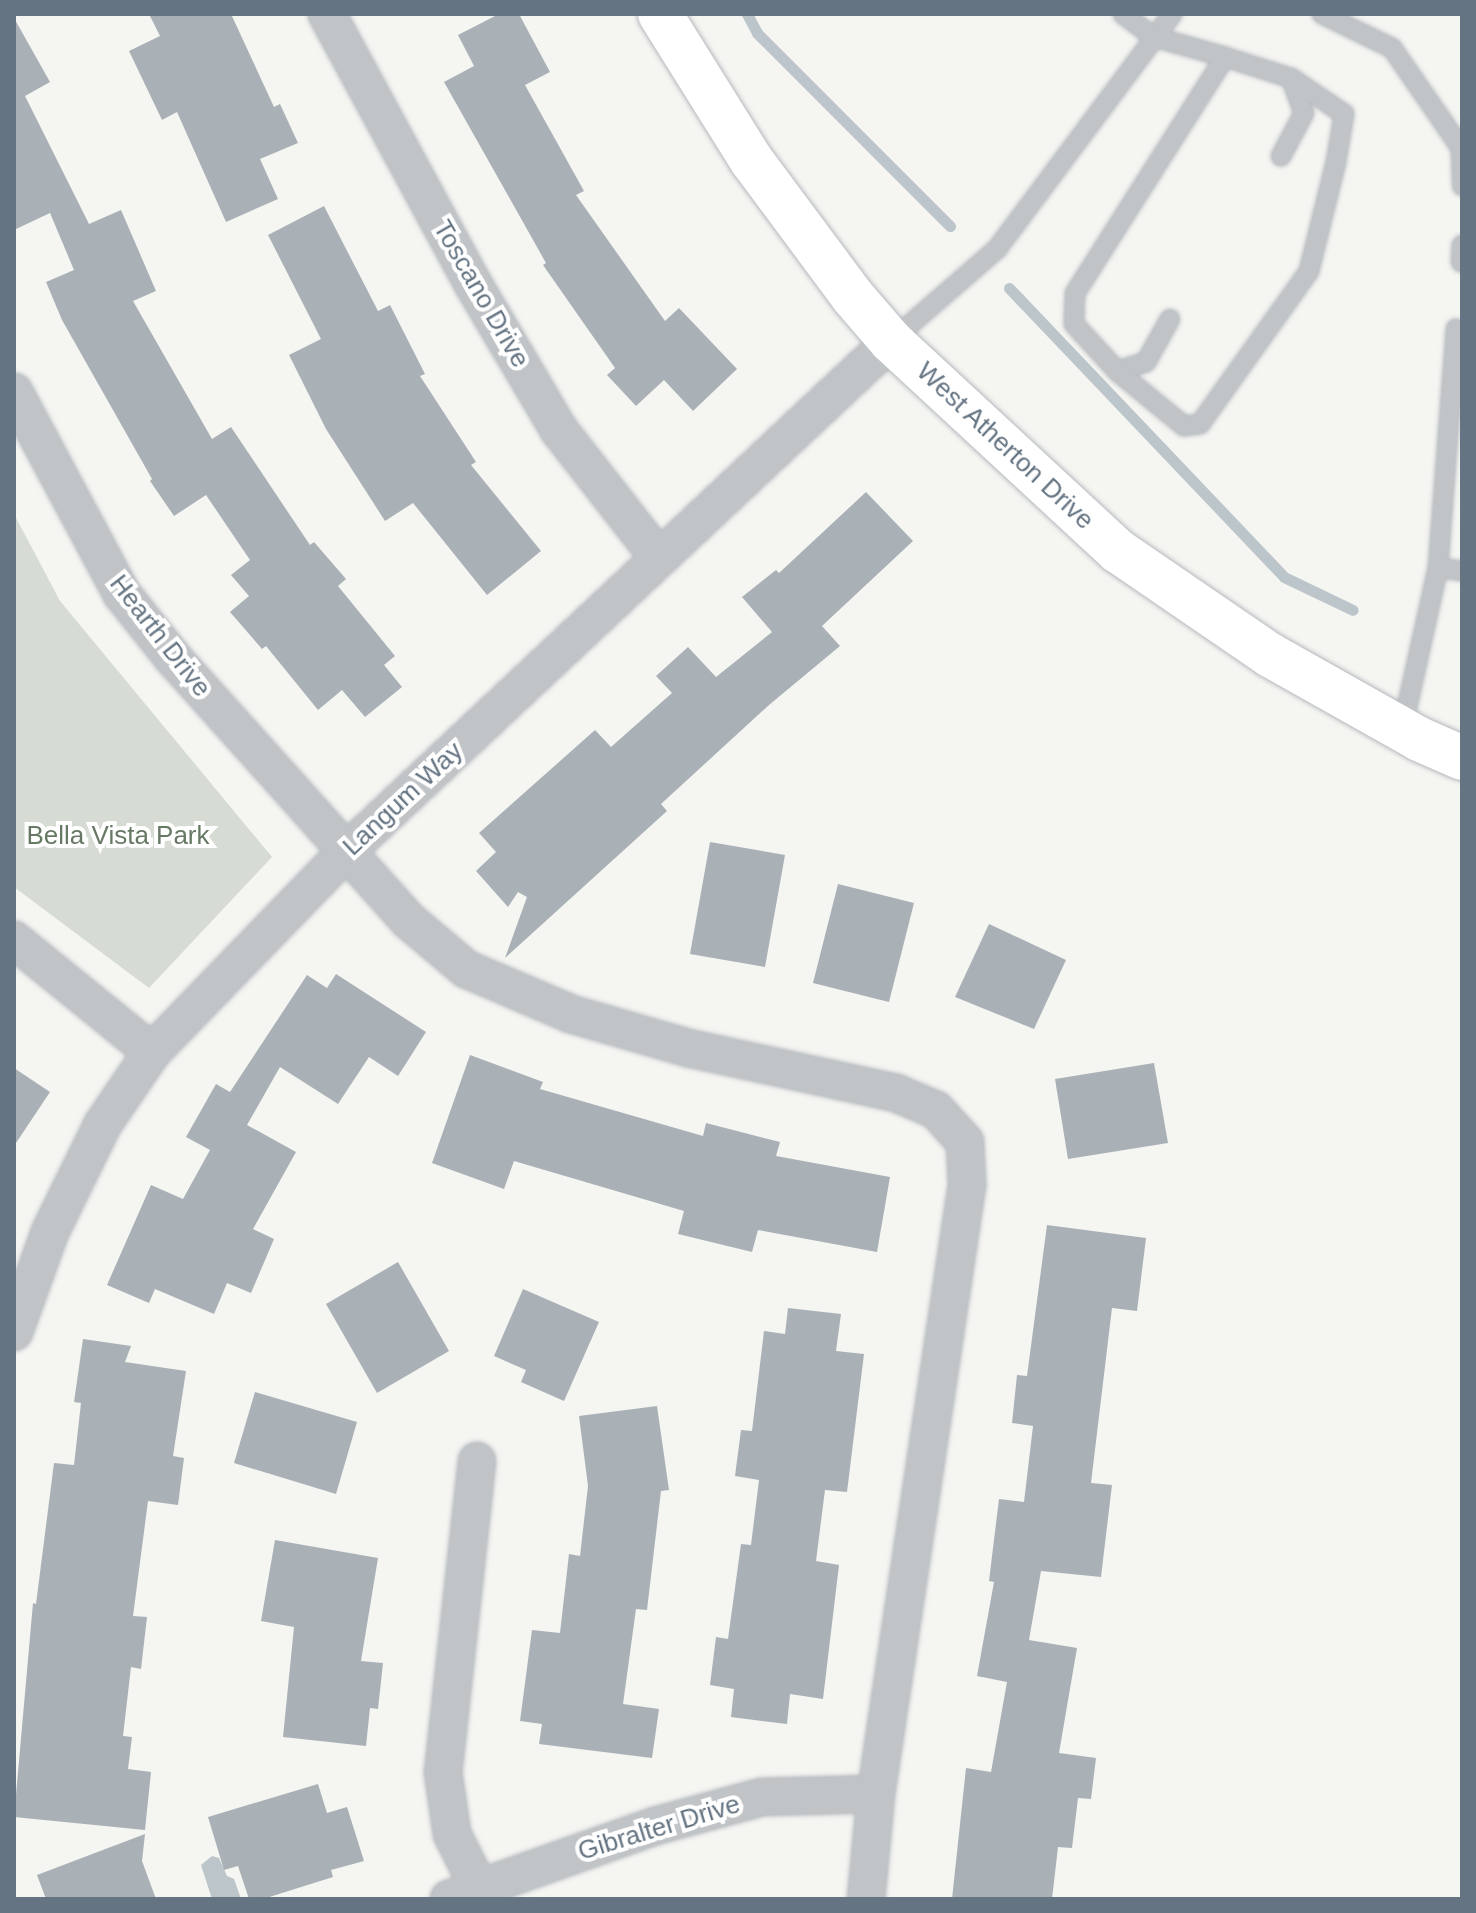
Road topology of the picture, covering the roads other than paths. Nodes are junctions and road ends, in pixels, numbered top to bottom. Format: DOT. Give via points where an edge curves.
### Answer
graph roads {
  1 [pos="327,14"];
  2 [pos="660,14"];
  3 [pos="1123,14"];
  4 [pos="1172,14"];
  5 [pos="1322,14"];
  6 [pos="1154,37"];
  7 [pos="1225,57"];
  8 [pos="1291,78"];
  9 [pos="1281,156"];
  10 [pos="1462,186"];
  11 [pos="1462,245"];
  12 [pos="1461,262"];
  13 [pos="1170,319"];
  14 [pos="1456,329"];
  15 [pos="891,341"];
  16 [pos="1117,371"];
  17 [pos="14,392"];
  18 [pos="659,558"];
  19 [pos="1438,568"];
  20 [pos="1462,571"];
  21 [pos="1402,730"];
  22 [pos="1462,758"];
  23 [pos="347,851"];
  24 [pos="14,940"];
  25 [pos="152,1052"];
  26 [pos="14,1332"];
  27 [pos="477,1461"];
  28 [pos="876,1794"];
  29 [pos="464,1894"];
  30 [pos="866,1899"];
  1 -- 18 [label="street, Toscano Drive" via="559,430"];
  2 -- 15 [label="street, West Atherton Drive" via="752,161"];
  3 -- 6 [label="lane"];
  4 -- 6 [label="lane"];
  5 -- 10 [label="lane" via="1392,48 1461,148"];
  6 -- 7 [label="lane"];
  6 -- 15 [label="lane" via="997,249"];
  7 -- 8 [label="lane"];
  7 -- 16 [label="lane" via="1075,293 1074,324"];
  8 -- 9 [label="lane" via="1304,113"];
  8 -- 16 [label="lane" via="1344,114 1309,271 1200,424 1184,426"];
  11 -- 12 [label="lane"];
  13 -- 16 [label="lane" via="1146,362"];
  14 -- 19 [label="lane"];
  15 -- 18 [label="street, Langum Way"];
  15 -- 21 [label="street, West Atherton Drive" via="1118,551 1270,655"];
  17 -- 23 [label="street, Hearth Drive" via="122,594"];
  18 -- 23 [label="street, Langum Way"];
  19 -- 20 [label="lane"];
  19 -- 21 [label="lane"];
  21 -- 22 [label="street, West Atherton Drive"];
  23 -- 25 [label="street, Langum Way"];
  23 -- 28 [label="street, Hearth Drive" via="408,920 466,969 571,1014 673,1044 896,1093 936,1110 965,1142 967,1185"];
  24 -- 25 [label="street"];
  25 -- 26 [label="street, Langum Way" via="103,1124 50,1232"];
  27 -- 29 [label="street" via="443,1772"];
  28 -- 29 [label="street, Gibralter Drive" via="762,1797 655,1826"];
  28 -- 30 [label="street, Hearth Drive"];
}
